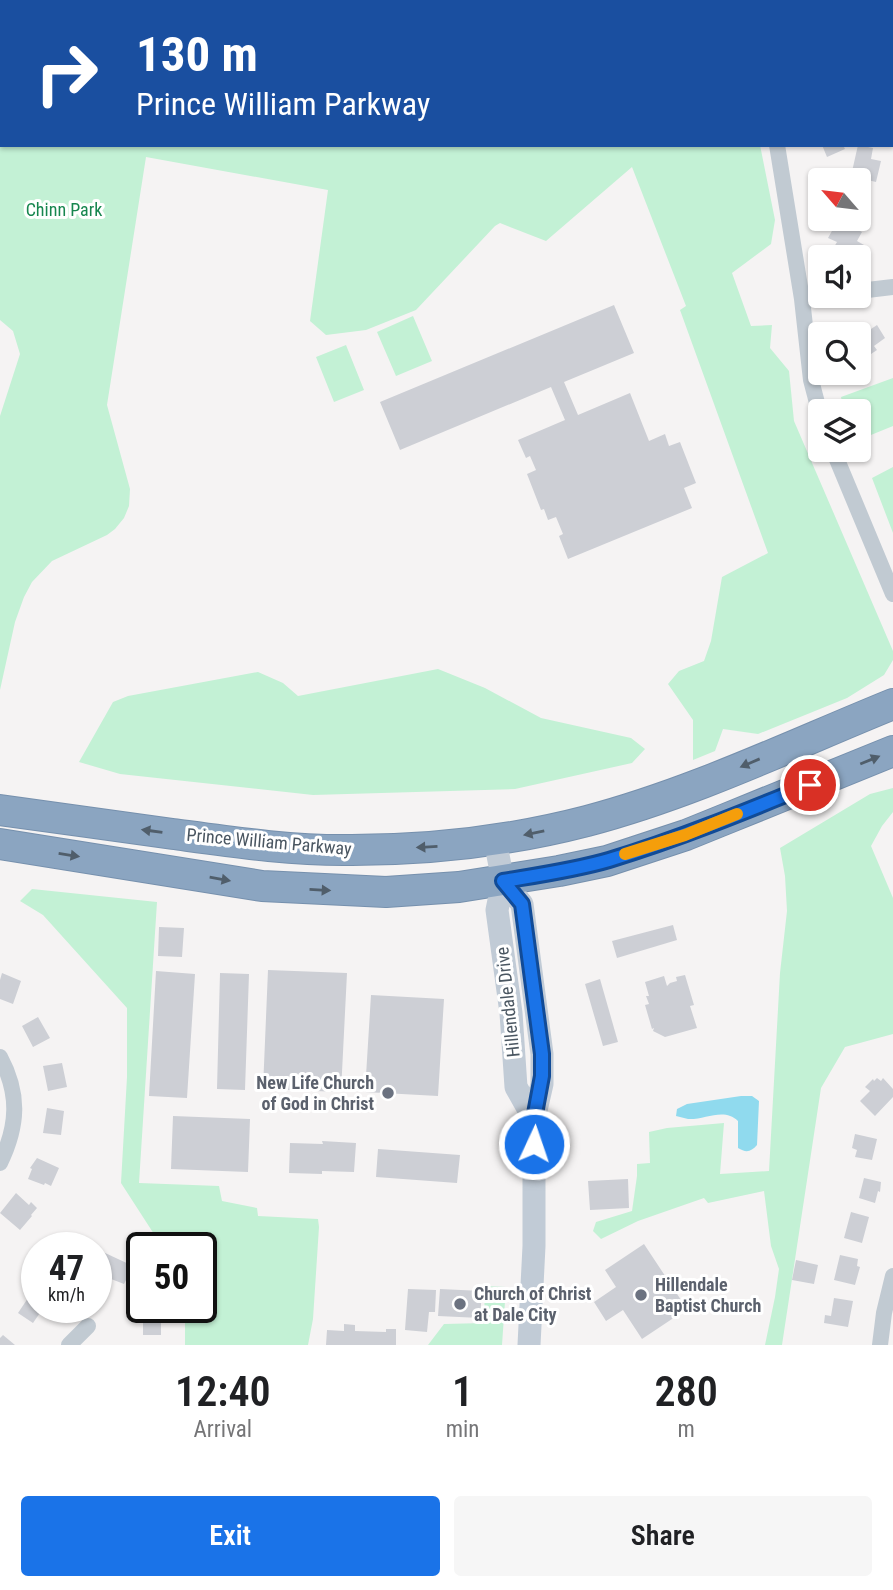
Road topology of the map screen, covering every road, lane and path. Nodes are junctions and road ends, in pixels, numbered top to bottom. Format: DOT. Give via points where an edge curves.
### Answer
graph roads {
  1 [pos="777,147"];
  2 [pos="893,287"];
  3 [pos="871,290"];
  4 [pos="808,298"];
  5 [pos="802,299"];
  6 [pos="816,399"];
  7 [pos="837,462"];
  8 [pos="893,594"];
  9 [pos="893,704"];
  10 [pos="893,751"];
  11 [pos="2,832"];
  12 [pos="495,840"];
  13 [pos="503,881"];
  14 [pos="0,1057"];
  15 [pos="0,1163"];
  16 [pos="893,1276"];
  17 [pos="88,1326"];
  18 [pos="69,1345"];
  19 [pos="529,1345"];
  20 [pos="880,1345"];
  1 -- 5 [label="street"];
  2 -- 3 [label="street"];
  4 -- 5 [label="street"];
  5 -- 6 [label="street"];
  7 -- 8 [label="street"];
  9 -- 12 [label="highway, Prince William Parkway, one-way" via="675,794 586,821"];
  13 -- 10 [label="highway, Prince William Parkway, one-way" via="618,857"];
  12 -- 11 [label="highway, Prince William Parkway, one-way" via="351,850 212,839"];
  11 -- 13 [label="highway, Prince William Parkway, one-way" via="262,886 386,892"];
  12 -- 13 [label="main road, Hillendale Drive"];
  13 -- 19 [label="main road, Hillendale Drive" via="497,910 516,1087 534,1119"];
  14 -- 15 [label="street" via="15,1109"];
  16 -- 20 [label="street"];
  17 -- 18 [label="street"];
}
